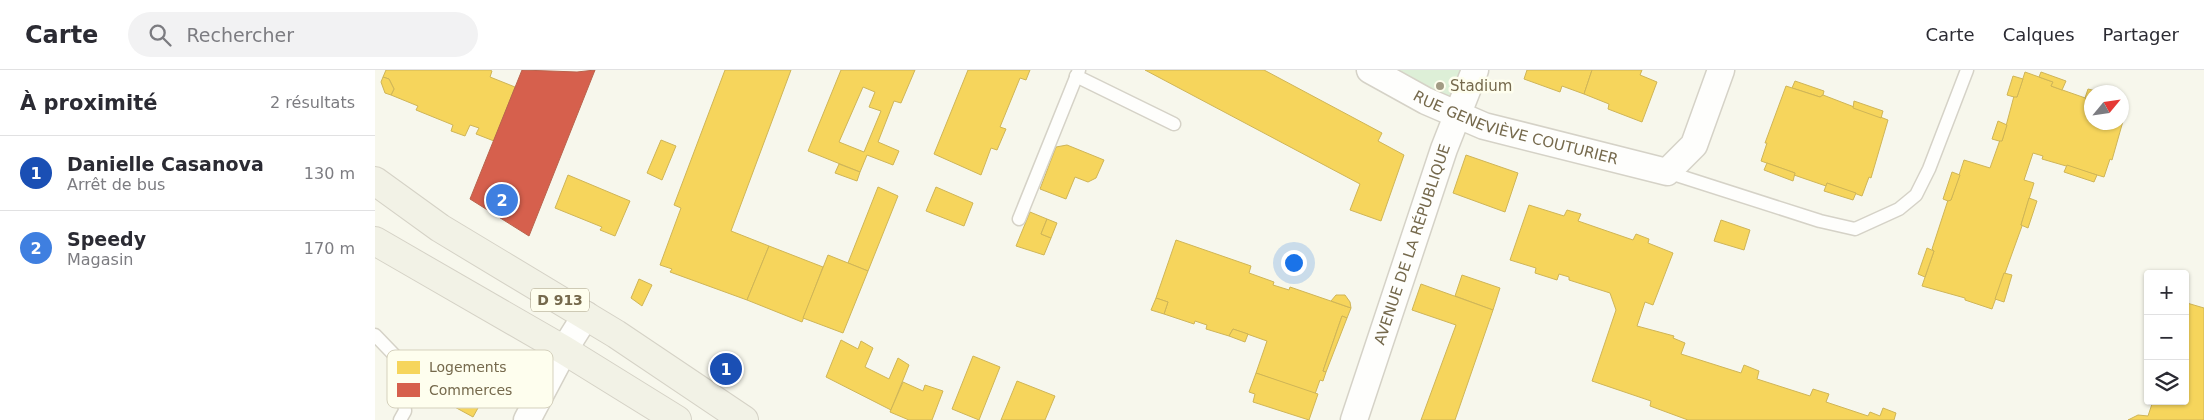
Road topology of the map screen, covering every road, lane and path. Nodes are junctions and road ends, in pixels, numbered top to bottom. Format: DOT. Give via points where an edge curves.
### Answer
graph roads {
  1 [pos="1370,70"];
  2 [pos="1475,70"];
  3 [pos="1721,70"];
  4 [pos="1967,70"];
  5 [pos="1077,73"];
  6 [pos="1457,116"];
  7 [pos="1173,124"];
  8 [pos="1667,172"];
  9 [pos="375,181"];
  10 [pos="1019,219"];
  11 [pos="375,241"];
  12 [pos="586,315"];
  13 [pos="375,335"];
  14 [pos="389,350"];
  15 [pos="564,350"];
  16 [pos="553,371"];
  17 [pos="405,408"];
  18 [pos="533,408"];
  19 [pos="400,420"];
  20 [pos="527,420"];
  21 [pos="677,420"];
  22 [pos="744,420"];
  23 [pos="1354,420"];
  1 -- 6 [label="street, RUE GENEVIÈVE COUTURIER"];
  2 -- 6 [label="street, AVENUE DE LA RÉPUBLIQUE"];
  3 -- 8 [label="street" via="1694,145"];
  4 -- 8 [label="lane" via="1916,195 1880,220 1855,229"];
  5 -- 7 [label="lane"];
  5 -- 10 [label="lane"];
  6 -- 8 [label="street, RUE GENEVIÈVE COUTURIER" via="1484,126"];
  6 -- 23 [label="street, AVENUE DE LA RÉPUBLIQUE"];
  9 -- 12 [label="main road, D 913" via="440,228"];
  11 -- 15 [label="main road, D 913"];
  12 -- 15 [label="street"];
  12 -- 22 [label="main road, D 913"];
  13 -- 14 [label="lane"];
  15 -- 16 [label="street"];
  15 -- 21 [label="main road, D 913"];
  17 -- 19 [label="lane"];
  18 -- 20 [label="street"];
}
